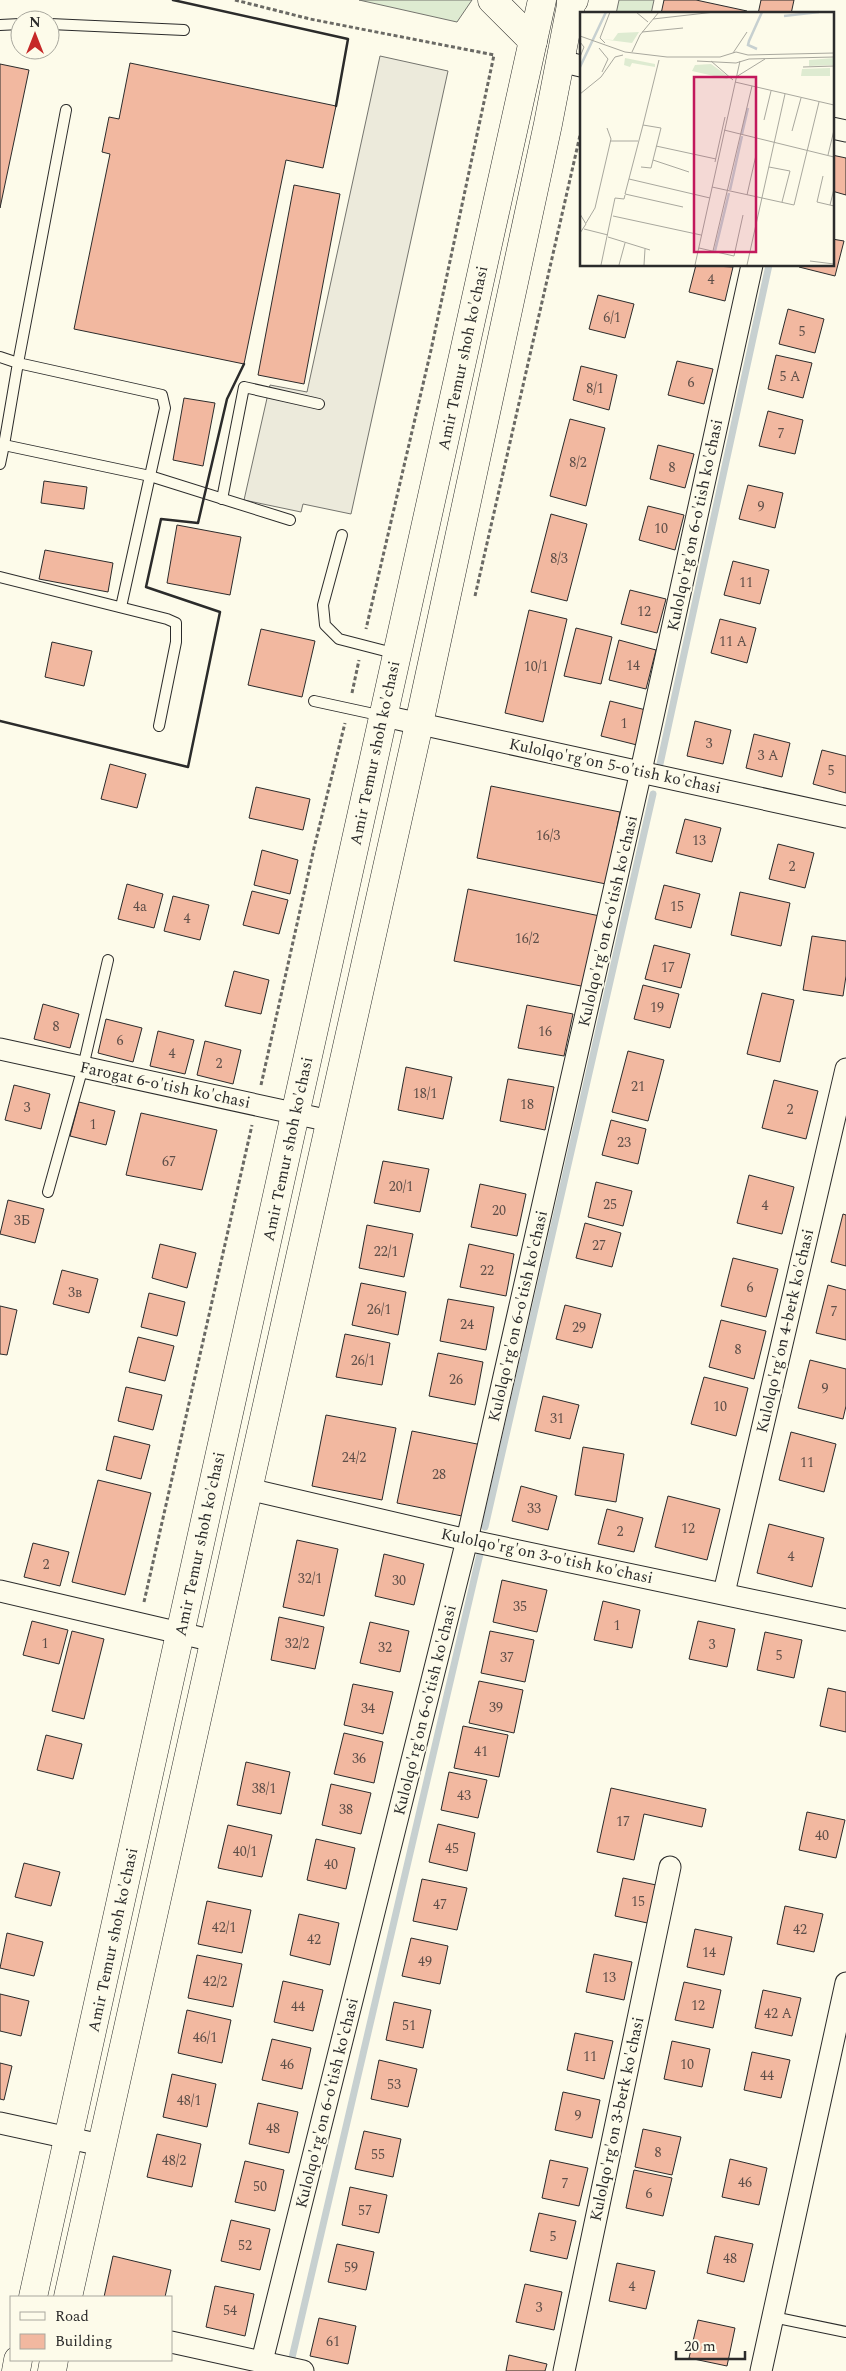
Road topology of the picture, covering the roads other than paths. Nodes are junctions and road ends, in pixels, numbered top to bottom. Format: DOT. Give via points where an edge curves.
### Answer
graph roads {
  1 [pos="492,0"];
  2 [pos="542,0"];
  3 [pos="572,1"];
  4 [pos="60,24"];
  5 [pos="184,30"];
  6 [pos="533,41"];
  7 [pos="570,64"];
  8 [pos="66,110"];
  9 [pos="752,266"];
  10 [pos="0,357"];
  11 [pos="18,363"];
  12 [pos="319,404"];
  13 [pos="4,445"];
  14 [pos="0,464"];
  15 [pos="150,476"];
  16 [pos="222,499"];
  17 [pos="290,520"];
  18 [pos="342,535"];
  19 [pos="0,577"];
  20 [pos="121,607"];
  21 [pos="397,654"];
  22 [pos="314,701"];
  23 [pos="384,716"];
  24 [pos="419,724"];
  25 [pos="159,726"];
  26 [pos="641,771"];
  27 [pos="846,817"];
  28 [pos="108,960"];
  29 [pos="0,1049"];
  30 [pos="83,1067"];
  31 [pos="846,1069"];
  32 [pos="296,1114"];
  33 [pos="330,1121"];
  34 [pos="48,1192"];
  35 [pos="248,1489"];
  36 [pos="468,1540"];
  37 [pos="0,1591"];
  38 [pos="724,1593"];
  39 [pos="846,1620"];
  40 [pos="180,1634"];
  41 [pos="214,1641"];
  42 [pos="670,1867"];
  43 [pos="846,1983"];
  44 [pos="0,2123"];
  45 [pos="69,2138"];
  46 [pos="101,2145"];
  47 [pos="33,2296"];
  48 [pos="68,2296"];
  49 [pos="773,2317"];
  50 [pos="846,2332"];
  51 [pos="172,2342"];
  52 [pos="262,2361"];
  53 [pos="303,2371"];
  54 [pos="564,2371"];
  55 [pos="761,2371"];
  1 -- 6 [label="main road"];
  2 -- 6 [label="main road, Amir Temur shoh ko'chasi"];
  3 -- 7 [label="main road, Amir Temur shoh ko'chasi"];
  4 -- 5 [label="lane"];
  6 -- 21 [label="main road, Amir Temur shoh ko'chasi"];
  7 -- 24 [label="main road, Amir Temur shoh ko'chasi"];
  8 -- 11 [label="lane"];
  9 -- 26 [label="street, Kulolqo'rg'on 6-o'tish ko'chasi"];
  10 -- 11 [label="lane"];
  11 -- 13 [label="lane"];
  11 -- 15 [label="lane" via="162,396 165,408"];
  12 -- 16 [label="lane" via="244,388"];
  13 -- 14 [label="lane"];
  13 -- 15 [label="lane"];
  15 -- 16 [label="lane"];
  15 -- 20 [label="lane"];
  16 -- 17 [label="lane"];
  18 -- 21 [label="lane" via="323,605 325,625 339,639"];
  19 -- 20 [label="lane"];
  20 -- 25 [label="lane" via="176,623 176,642"];
  21 -- 23 [label="main road, Amir Temur shoh ko'chasi"];
  22 -- 23 [label="lane"];
  23 -- 24 [label="street, Kulolqo'rg'on 5-o'tish ko'chasi"];
  23 -- 32 [label="main road, Amir Temur shoh ko'chasi"];
  24 -- 26 [label="street, Kulolqo'rg'on 5-o'tish ko'chasi"];
  24 -- 33 [label="main road, Amir Temur shoh ko'chasi"];
  26 -- 27 [label="street, Kulolqo'rg'on 5-o'tish ko'chasi"];
  26 -- 36 [label="street, Kulolqo'rg'on 6-o'tish ko'chasi"];
  28 -- 30 [label="lane"];
  29 -- 30 [label="street, Farogat 6-o'tish ko'chasi"];
  30 -- 32 [label="street, Farogat 6-o'tish ko'chasi"];
  30 -- 34 [label="lane"];
  31 -- 38 [label="street, Kulolqo'rg'on 4-berk ko'chasi"];
  32 -- 33 [label="street, Farogat 6-o'tish ko'chasi"];
  32 -- 40 [label="main road, Amir Temur shoh ko'chasi"];
  33 -- 35 [label="main road, Amir Temur shoh ko'chasi"];
  35 -- 36 [label="street, Kulolqo'rg'on 3-o'tish ko'chasi"];
  35 -- 41 [label="main road, Amir Temur shoh ko'chasi"];
  36 -- 38 [label="street, Kulolqo'rg'on 3-o'tish ko'chasi"];
  36 -- 52 [label="street, Kulolqo'rg'on 6-o'tish ko'chasi"];
  37 -- 40 [label="street"];
  38 -- 39 [label="street, Kulolqo'rg'on 3-o'tish ko'chasi"];
  40 -- 41 [label="street"];
  40 -- 45 [label="main road, Amir Temur shoh ko'chasi"];
  41 -- 46 [label="main road, Amir Temur shoh ko'chasi"];
  42 -- 54 [label="street, Kulolqo'rg'on 3-berk ko'chasi"];
  43 -- 49 [label="street"];
  44 -- 45 [label="street"];
  45 -- 46 [label="street"];
  45 -- 47 [label="main road, Amir Temur shoh ko'chasi"];
  46 -- 48 [label="main road, Amir Temur shoh ko'chasi"];
  49 -- 50 [label="lane"];
  49 -- 55 [label="street"];
  51 -- 52 [label="street"];
  52 -- 53 [label="street"];
}
